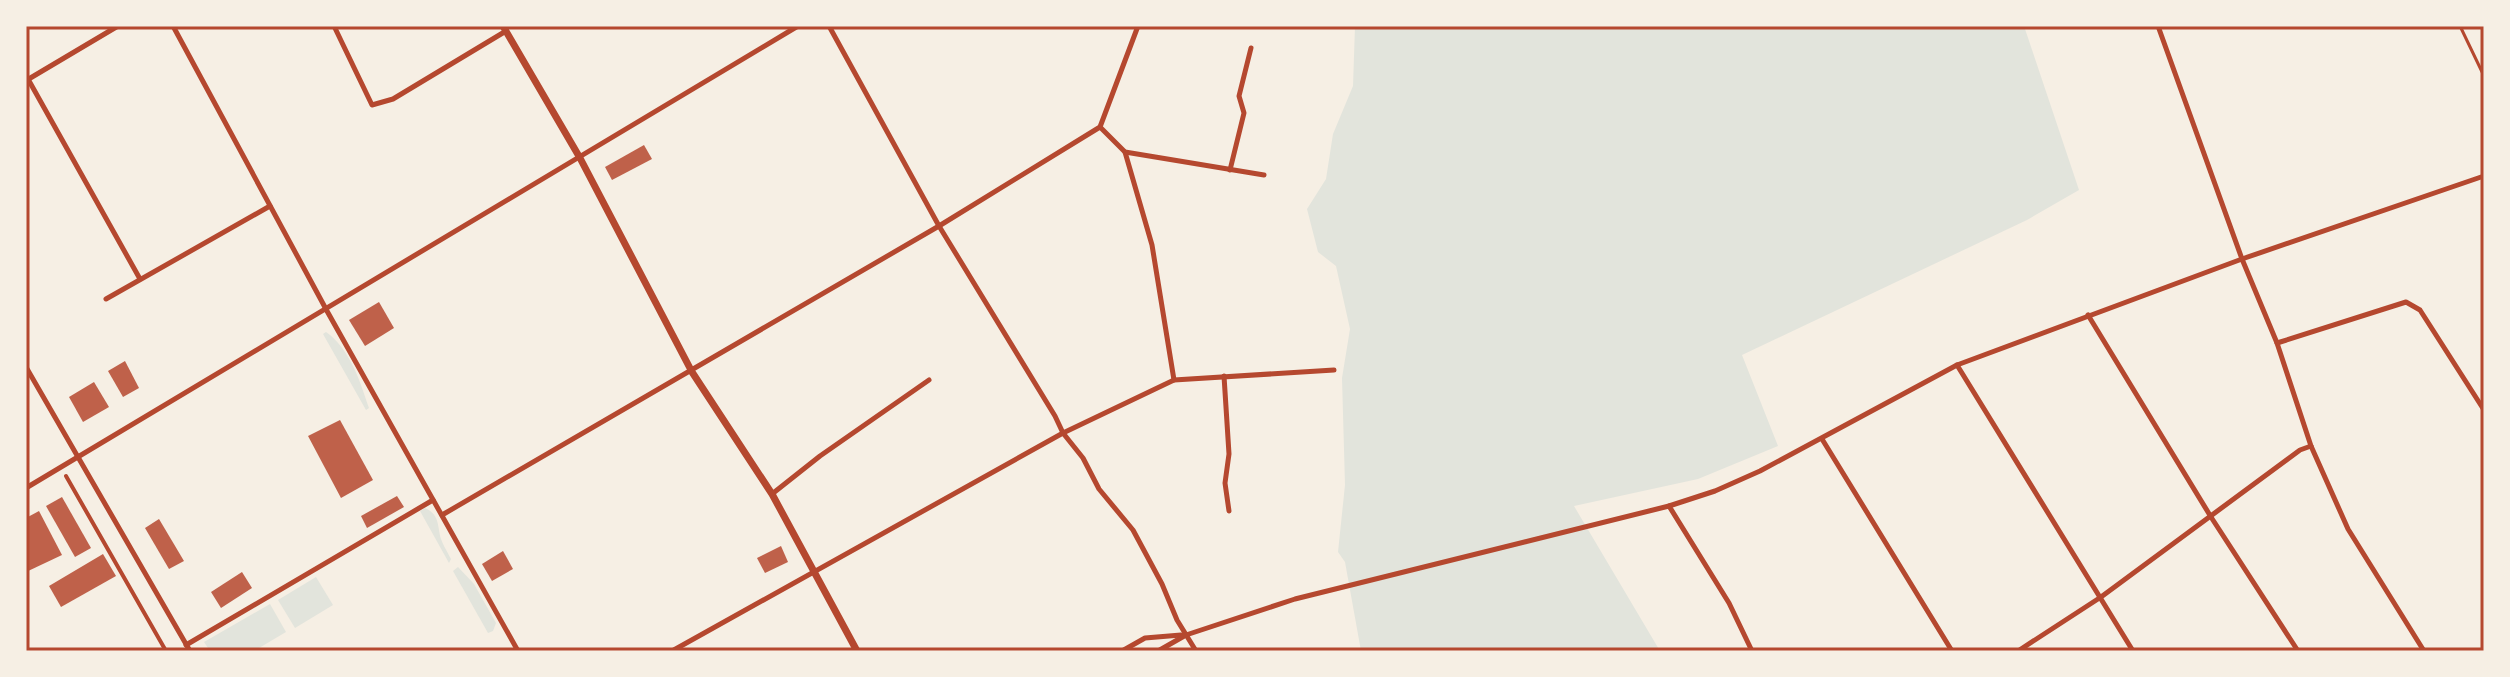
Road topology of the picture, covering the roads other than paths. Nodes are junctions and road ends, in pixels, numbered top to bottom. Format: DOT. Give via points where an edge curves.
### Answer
graph roads {
  1 [pos="118,26"];
  2 [pos="173,26"];
  3 [pos="334,26"];
  4 [pos="798,26"];
  5 [pos="829,26"];
  6 [pos="1138,26"];
  7 [pos="2158,26"];
  8 [pos="2460,26"];
  9 [pos="504,28"];
  10 [pos="1251,48"];
  11 [pos="2484,76"];
  12 [pos="27,79"];
  13 [pos="1100,127"];
  14 [pos="1125,152"];
  15 [pos="580,158"];
  16 [pos="1230,170"];
  17 [pos="1264,175"];
  18 [pos="2484,176"];
  19 [pos="270,206"];
  20 [pos="939,226"];
  21 [pos="2242,259"];
  22 [pos="140,279"];
  23 [pos="106,299"];
  24 [pos="327,311"];
  25 [pos="2088,315"];
  26 [pos="2277,343"];
  27 [pos="1957,365"];
  28 [pos="26,367"];
  29 [pos="1334,370"];
  30 [pos="692,372"];
  31 [pos="1224,376"];
  32 [pos="929,380"];
  33 [pos="1174,380"];
  34 [pos="2484,410"];
  35 [pos="1063,433"];
  36 [pos="1822,439"];
  37 [pos="2311,446"];
  38 [pos="76,458"];
  39 [pos="66,476"];
  40 [pos="26,488"];
  41 [pos="772,494"];
  42 [pos="433,500"];
  43 [pos="1669,506"];
  44 [pos="1229,511"];
  45 [pos="442,515"];
  46 [pos="2211,517"];
  47 [pos="812,571"];
  48 [pos="2101,597"];
  49 [pos="1186,635"];
  50 [pos="188,648"];
  51 [pos="166,651"];
  52 [pos="518,651"];
  53 [pos="672,651"];
  54 [pos="857,651"];
  55 [pos="1122,651"];
  56 [pos="1158,651"];
  57 [pos="1196,651"];
  58 [pos="1752,651"];
  59 [pos="1952,651"];
  60 [pos="2018,651"];
  61 [pos="2133,651"];
  62 [pos="2298,651"];
  63 [pos="2424,651"];
  1 -- 12 [label="street"];
  2 -- 19 [label="street"];
  3 -- 9 [label="street" via="372,105 393,99"];
  4 -- 15 [label="street"];
  5 -- 20 [label="street"];
  6 -- 13 [label="street"];
  7 -- 21 [label="street"];
  8 -- 11 [label="lane"];
  9 -- 15 [label="main road"];
  10 -- 16 [label="street" via="1239,96 1244,113"];
  12 -- 22 [label="street"];
  13 -- 14 [label="street"];
  13 -- 20 [label="street"];
  14 -- 16 [label="street"];
  14 -- 33 [label="street" via="1152,245"];
  15 -- 24 [label="street"];
  15 -- 30 [label="main road"];
  16 -- 17 [label="street"];
  18 -- 21 [label="street"];
  19 -- 22 [label="street"];
  19 -- 24 [label="street"];
  20 -- 30 [label="street"];
  20 -- 35 [label="street"];
  21 -- 25 [label="street"];
  21 -- 26 [label="street"];
  22 -- 23 [label="street"];
  24 -- 38 [label="street"];
  24 -- 42 [label="street"];
  25 -- 27 [label="street"];
  25 -- 46 [label="street"];
  26 -- 34 [label="street" via="2406,302 2420,310"];
  26 -- 37 [label="street"];
  27 -- 36 [label="street"];
  27 -- 48 [label="street"];
  28 -- 38 [label="street"];
  29 -- 31 [label="street"];
  30 -- 41 [label="main road"];
  30 -- 45 [label="street"];
  31 -- 33 [label="street"];
  31 -- 44 [label="street"];
  32 -- 41 [label="street"];
  33 -- 35 [label="street"];
  35 -- 47 [label="street"];
  35 -- 49 [label="street" via="1133,530"];
  36 -- 43 [label="street" via="1715,491"];
  36 -- 59 [label="street"];
  37 -- 46 [label="street"];
  37 -- 63 [label="street" via="2348,529"];
  38 -- 40 [label="street"];
  38 -- 50 [label="street"];
  39 -- 51 [label="street"];
  41 -- 47 [label="main road"];
  42 -- 45 [label="street"];
  42 -- 50 [label="street"];
  43 -- 49 [label="street" via="1295,599"];
  43 -- 58 [label="street"];
  45 -- 52 [label="street"];
  46 -- 48 [label="street"];
  46 -- 62 [label="street"];
  47 -- 53 [label="street"];
  47 -- 54 [label="main road"];
  48 -- 60 [label="street"];
  48 -- 61 [label="street"];
  49 -- 55 [label="street" via="1145,638"];
  49 -- 56 [label="street"];
  49 -- 57 [label="street"];
}
